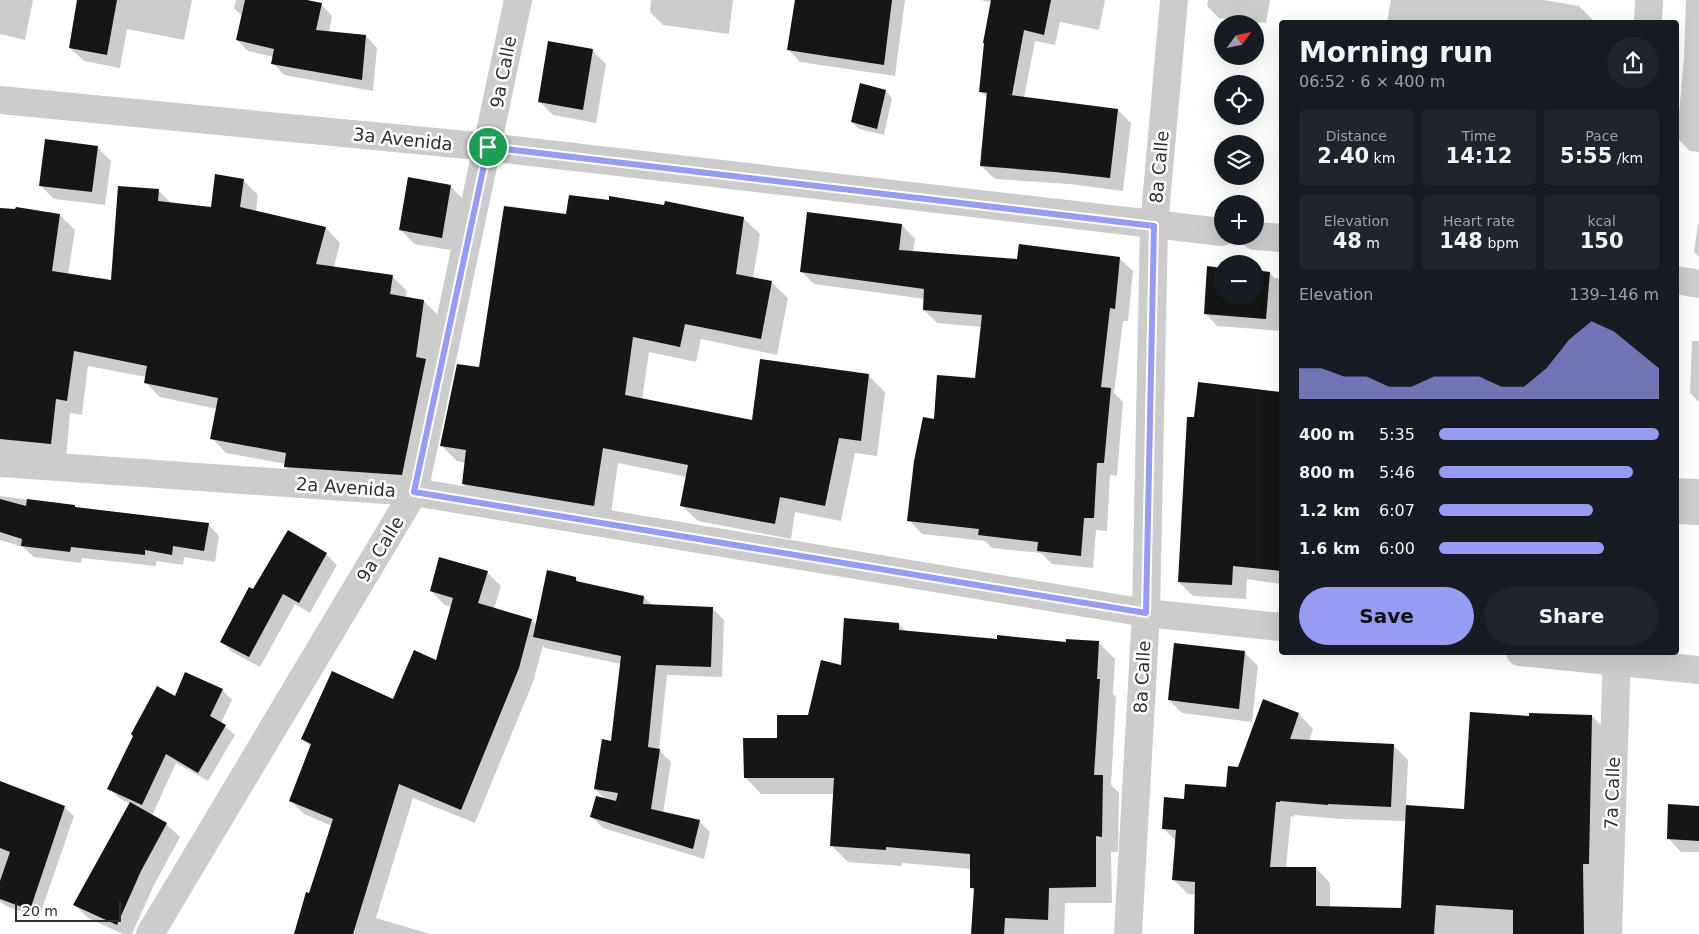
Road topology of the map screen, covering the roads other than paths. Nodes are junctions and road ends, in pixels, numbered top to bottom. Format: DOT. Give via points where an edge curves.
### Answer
graph roads {
  1 [pos="518,0"];
  2 [pos="1174,0"];
  3 [pos="1649,0"];
  4 [pos="1648,20"];
  5 [pos="0,100"];
  6 [pos="488,147"];
  7 [pos="1154,226"];
  8 [pos="1214,231"];
  9 [pos="1264,237"];
  10 [pos="1279,238"];
  11 [pos="1679,281"];
  12 [pos="1699,284"];
  13 [pos="0,463"];
  14 [pos="414,492"];
  15 [pos="1146,613"];
  16 [pos="1279,627"];
  17 [pos="1568,655"];
  18 [pos="1617,658"];
  19 [pos="1699,670"];
  20 [pos="150,934"];
  21 [pos="1128,934"];
  22 [pos="1608,934"];
  1 -- 6 [label="street, 9a Calle"];
  2 -- 7 [label="street, 8a Calle"];
  3 -- 4 [label="street"];
  5 -- 6 [label="street, 3a Avenida"];
  6 -- 7 [label="street, 3a Avenida"];
  6 -- 14 [label="street, 9a Calle"];
  7 -- 8 [label="street, 3a Avenida"];
  7 -- 15 [label="street, 8a Calle"];
  9 -- 10 [label="street"];
  11 -- 12 [label="street"];
  13 -- 14 [label="street, 2a Avenida"];
  14 -- 15 [label="street, 2a Avenida"];
  14 -- 20 [label="street, 9a Calle"];
  15 -- 16 [label="street, 2a Avenida"];
  15 -- 21 [label="street, 8a Calle"];
  17 -- 18 [label="street"];
  18 -- 19 [label="street"];
  18 -- 22 [label="street, 7a Calle"];
}
